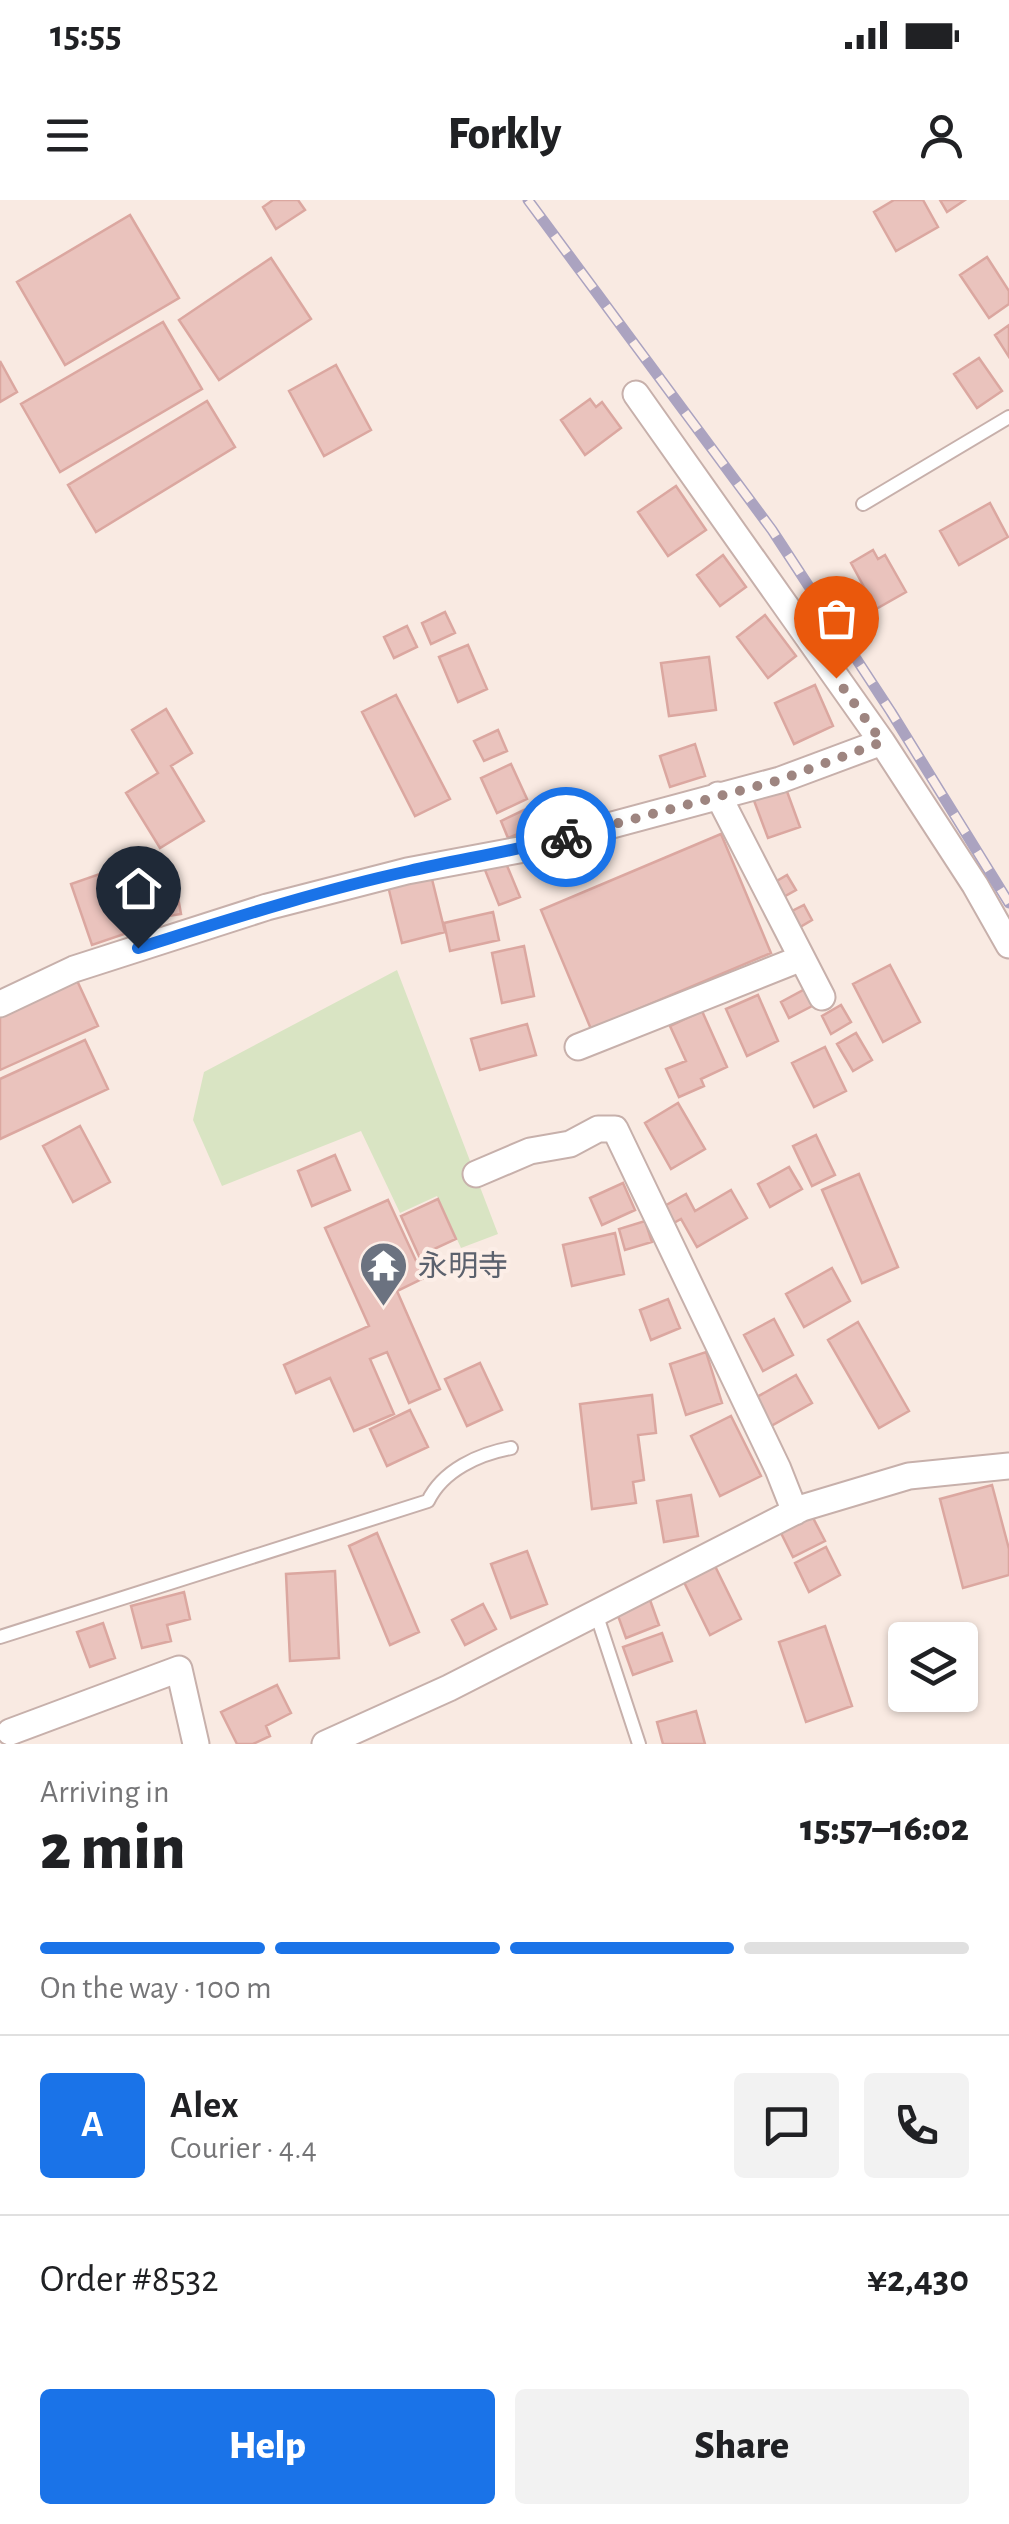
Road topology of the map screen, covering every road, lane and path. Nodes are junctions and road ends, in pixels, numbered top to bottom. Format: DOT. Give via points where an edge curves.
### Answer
graph roads {
  1 [pos="636,394"];
  2 [pos="1009,416"];
  3 [pos="863,504"];
  4 [pos="882,742"];
  5 [pos="718,795"];
  6 [pos="1009,945"];
  7 [pos="802,958"];
  8 [pos="822,997"];
  9 [pos="0,1004"];
  10 [pos="578,1047"];
  11 [pos="476,1174"];
  12 [pos="511,1448"];
  13 [pos="1009,1466"];
  14 [pos="795,1512"];
  15 [pos="596,1613"];
  16 [pos="0,1637"];
  17 [pos="9,1728"];
  18 [pos="196,1744"];
  19 [pos="325,1744"];
  20 [pos="639,1744"];
  1 -- 4 [label="street"];
  2 -- 3 [label="lane"];
  4 -- 5 [label="street"];
  4 -- 6 [label="street"];
  5 -- 7 [label="street"];
  5 -- 9 [label="street" via="267,908 74,969"];
  7 -- 8 [label="street"];
  7 -- 10 [label="street"];
  11 -- 14 [label="street" via="530,1151 614,1129"];
  12 -- 16 [label="lane" via="480,1454 435,1487 428,1501"];
  13 -- 14 [label="street" via="909,1476"];
  14 -- 15 [label="street"];
  15 -- 19 [label="street"];
  15 -- 20 [label="lane"];
  17 -- 18 [label="street" via="179,1669"];
}
